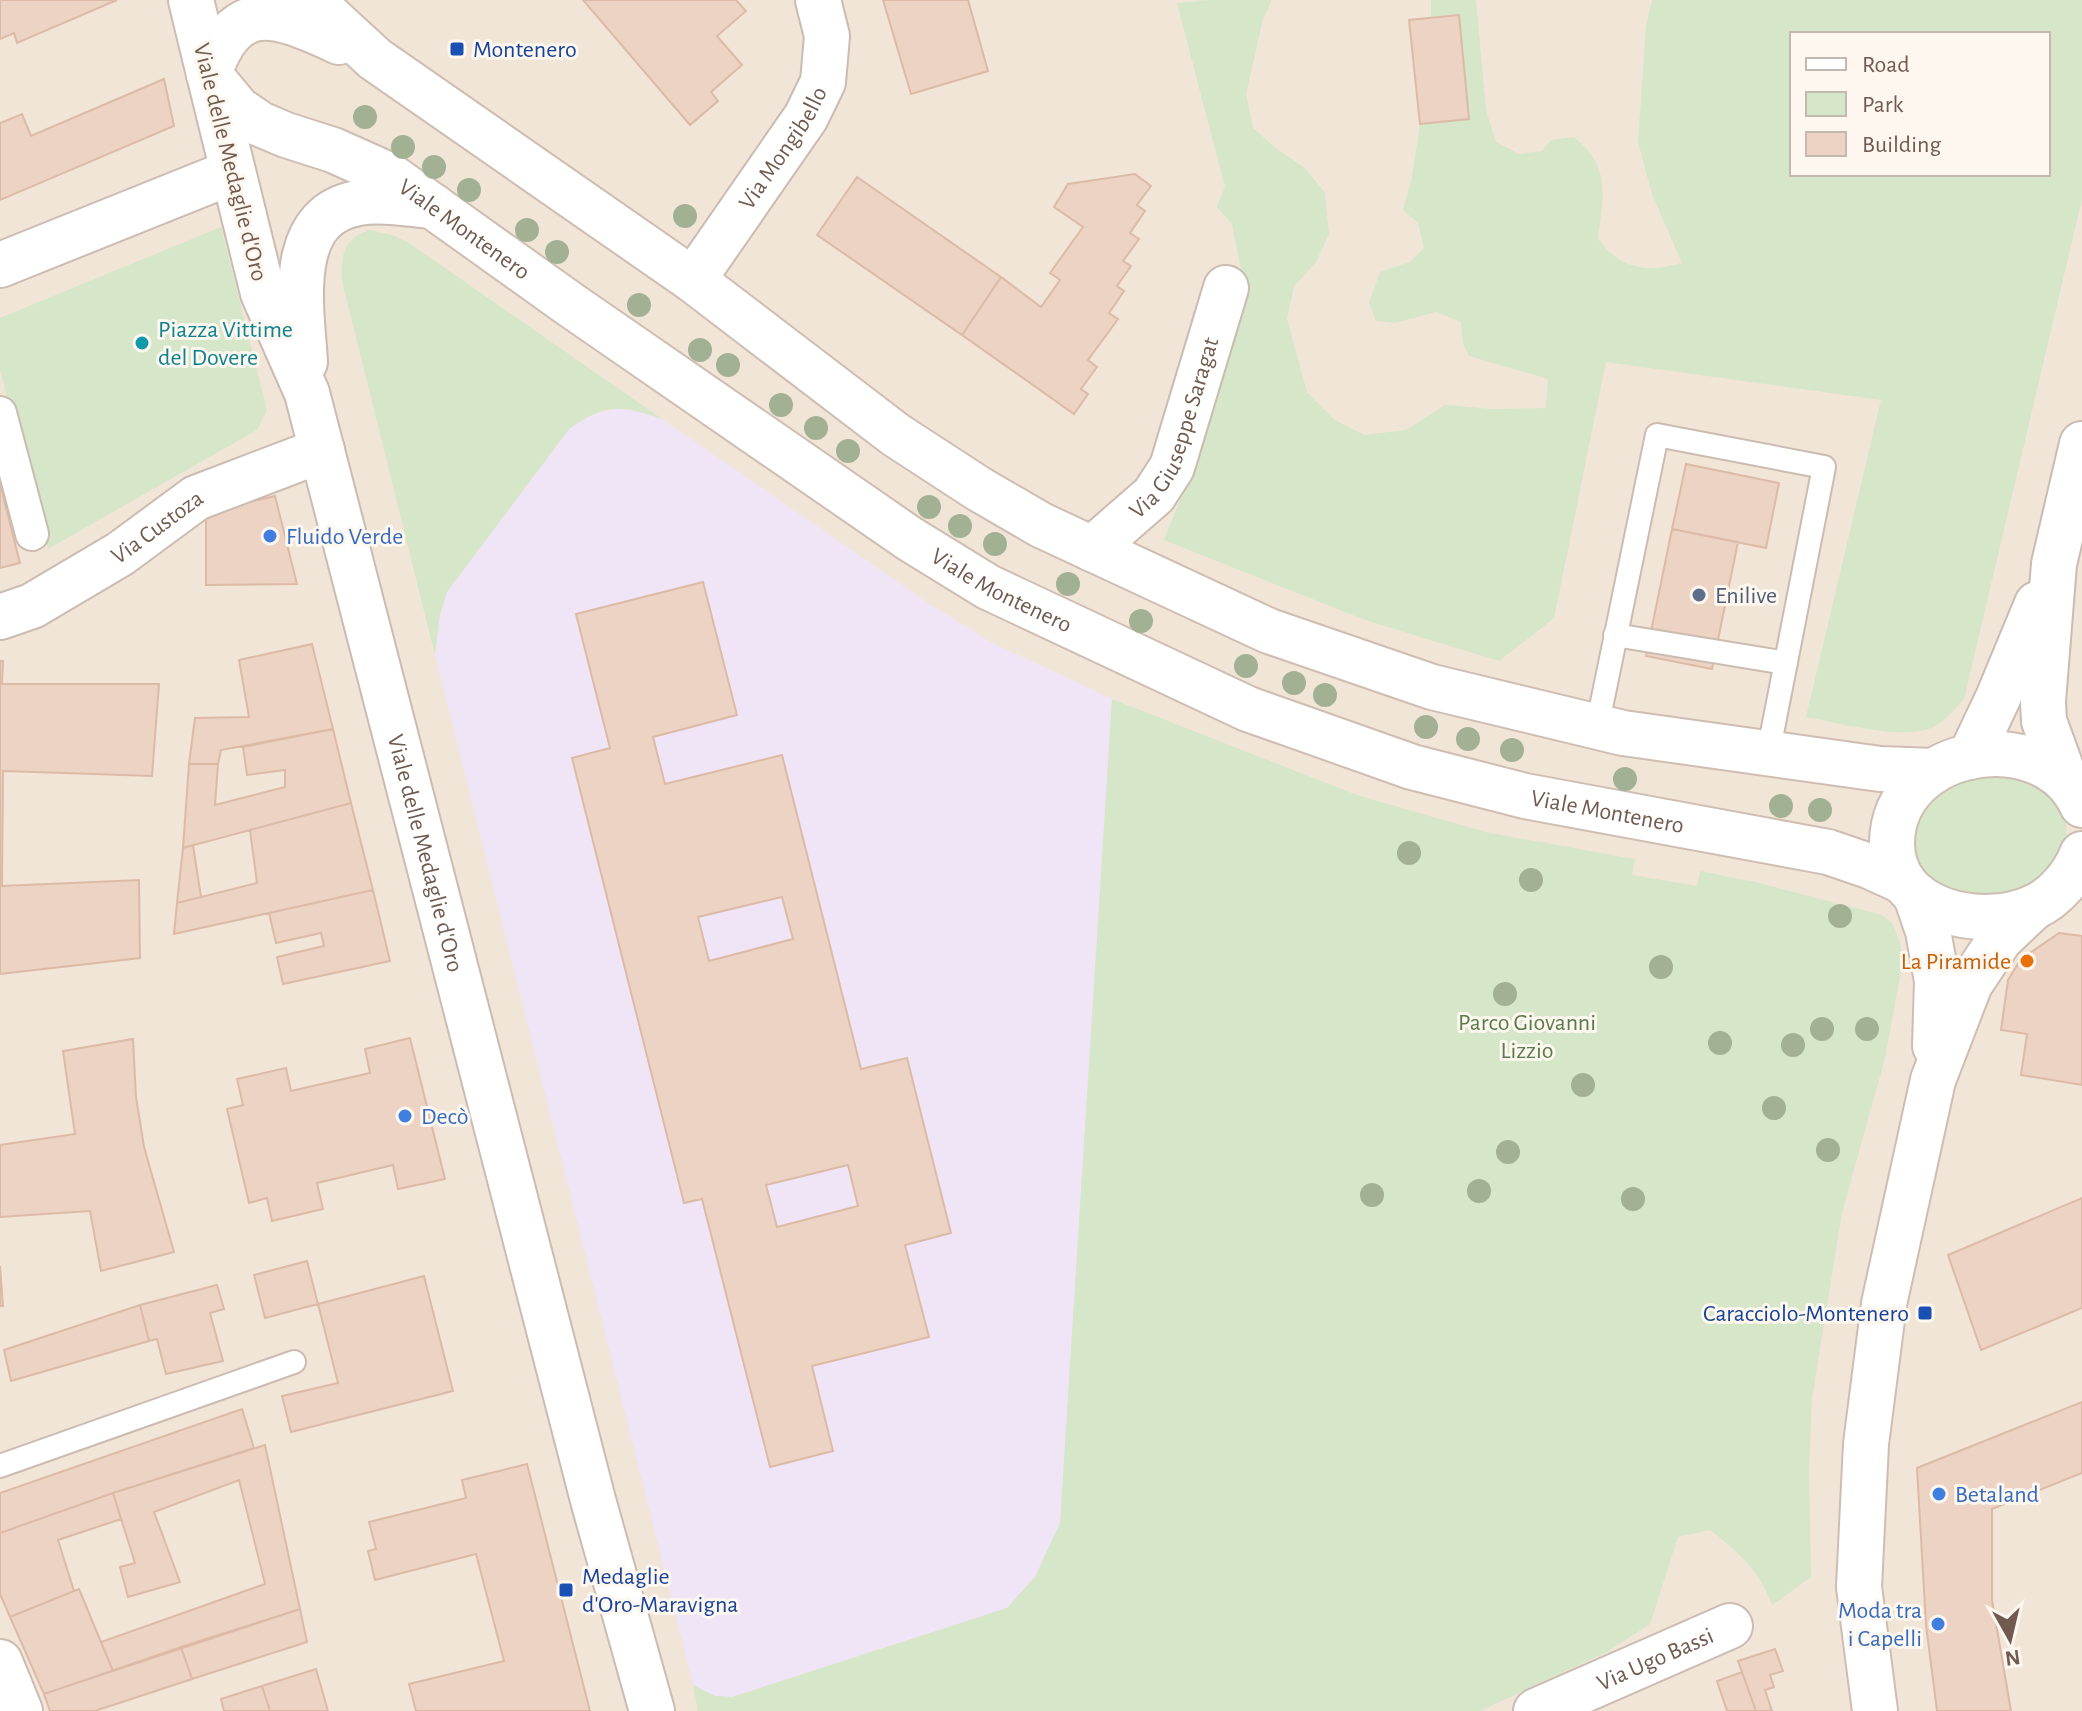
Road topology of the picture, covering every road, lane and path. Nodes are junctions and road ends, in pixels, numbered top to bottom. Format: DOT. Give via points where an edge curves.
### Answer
graph roads {
  1 [pos="191,0"];
  2 [pos="311,0"];
  3 [pos="818,0"];
  4 [pos="375,59"];
  5 [pos="209,74"];
  6 [pos="232,172"];
  7 [pos="433,206"];
  8 [pos="0,265"];
  9 [pos="693,280"];
  10 [pos="1226,288"];
  11 [pos="307,393"];
  12 [pos="0,413"];
  13 [pos="2082,444"];
  14 [pos="322,450"];
  15 [pos="32,534"];
  16 [pos="1092,549"];
  17 [pos="2054,564"];
  18 [pos="0,617"];
  19 [pos="1615,635"];
  20 [pos="1786,663"];
  21 [pos="1597,727"];
  22 [pos="1768,754"];
  23 [pos="1952,764"];
  24 [pos="2076,791"];
  25 [pos="2082,854"];
  26 [pos="1909,888"];
  27 [pos="2055,900"];
  28 [pos="1933,1080"];
  29 [pos="294,1362"];
  30 [pos="0,1466"];
  31 [pos="1730,1626"];
  32 [pos="0,1662"];
  33 [pos="20,1711"];
  34 [pos="652,1711"];
  35 [pos="1536,1711"];
  36 [pos="1875,1711"];
  1 -- 5 [label="main road, Viale delle Medaglie d'Oro"];
  2 -- 4 [label="main road"];
  3 -- 9 [label="main road, Via Mongibello" via="827,36 823,82 806,117"];
  4 -- 5 [label="main road" via="262,7 229,23"];
  4 -- 9 [label="main road"];
  5 -- 6 [label="main road, Viale delle Medaglie d'Oro"];
  5 -- 7 [label="main road, Viale Montenero" via="238,109 260,124 389,175"];
  6 -- 8 [label="main road"];
  6 -- 11 [label="main road, Viale delle Medaglie d'Oro" via="263,293"];
  7 -- 11 [label="main road" via="358,203 338,210 313,235 302,259 300,284"];
  7 -- 26 [label="main road, Viale Montenero" via="910,539 975,579 1248,709 1426,770 1525,796 1828,852"];
  9 -- 16 [label="main road" via="896,435 992,497"];
  10 -- 16 [label="main road, Via Giuseppe Saragat" via="1172,467 1154,495"];
  11 -- 14 [label="main road, Viale delle Medaglie d'Oro"];
  12 -- 15 [label="street"];
  13 -- 17 [label="main road"];
  14 -- 18 [label="main road, Via Custoza" via="196,498 120,554 32,606"];
  14 -- 34 [label="main road, Viale delle Medaglie d'Oro"];
  16 -- 21 [label="main road" via="1269,631 1432,687"];
  17 -- 23 [label="main road" via="1998,698"];
  17 -- 24 [label="main road" via="2044,721"];
  19 -- 20 [label="lane"];
  19 -- 20 [label="lane" via="1657,435 1824,467"];
  19 -- 21 [label="lane"];
  20 -- 22 [label="lane"];
  21 -- 22 [label="main road"];
  22 -- 23 [label="main road" via="1880,769"];
  23 -- 24 [label="main road" via="1986,754 2025,758"];
  23 -- 26 [label="main road" via="1913,786 1901,807 1894,853"];
  25 -- 27 [label="main road"];
  26 -- 27 [label="main road, Viale Montenero" via="1952,913 1978,917"];
  26 -- 28 [label="main road" via="1928,931 1937,981"];
  27 -- 28 [label="main road" via="2000,939 1970,984"];
  28 -- 36 [label="main road" via="1884,1304 1866,1444 1859,1587"];
  29 -- 30 [label="lane"];
  31 -- 35 [label="main road, Via Ugo Bassi"];
  32 -- 33 [label="main road"];
}
